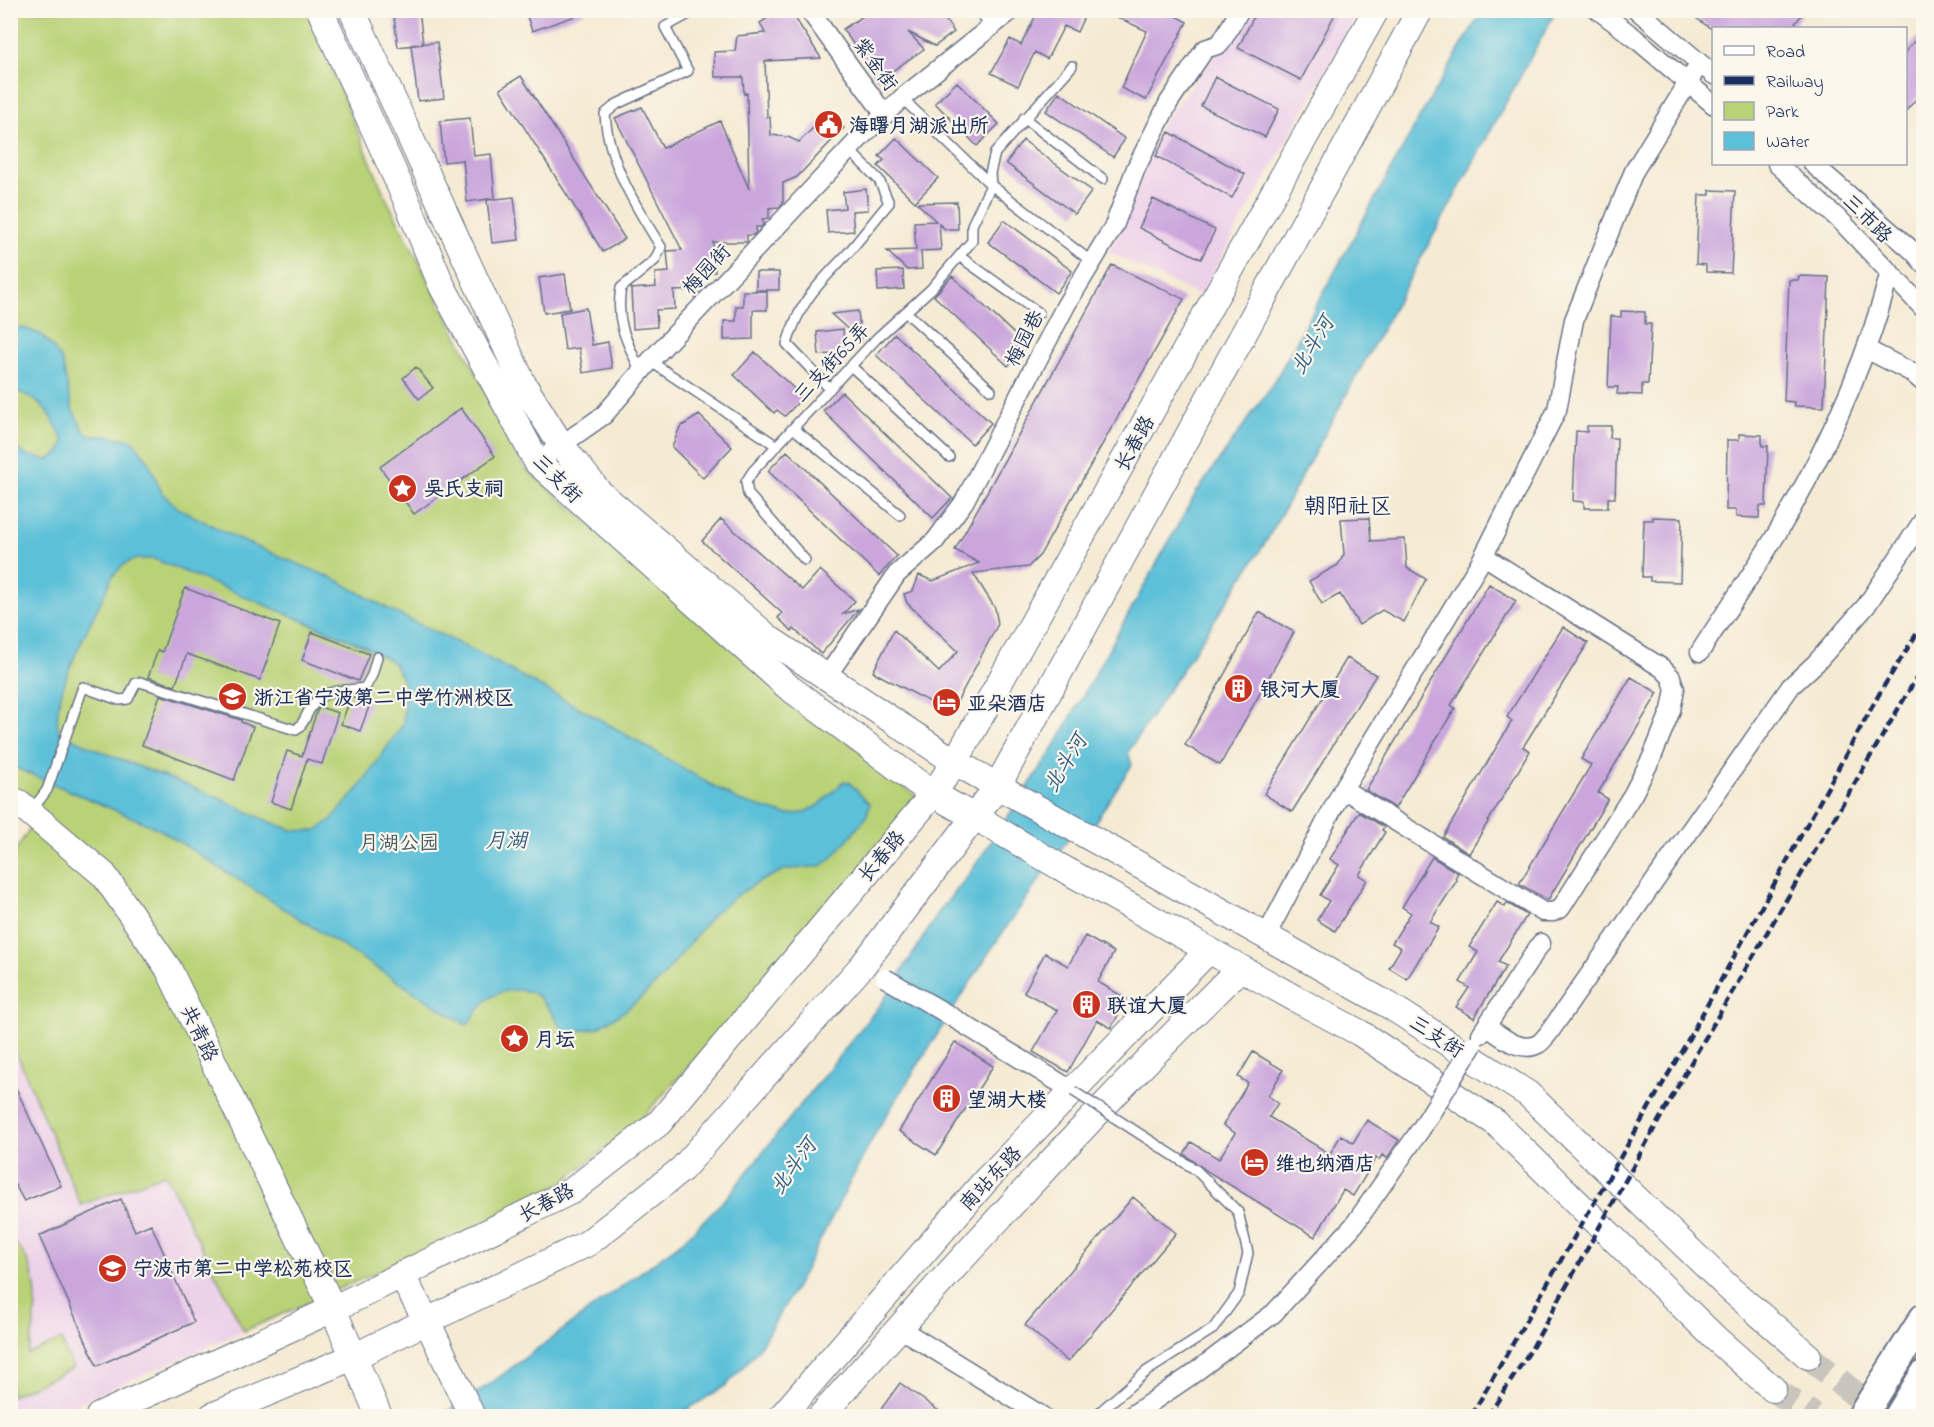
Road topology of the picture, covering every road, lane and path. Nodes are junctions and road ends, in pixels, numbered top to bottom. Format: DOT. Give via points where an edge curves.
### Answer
graph roads {
  1 [pos="320,10"];
  2 [pos="352,10"];
  3 [pos="696,10"];
  4 [pos="809,10"];
  5 [pos="979,10"];
  6 [pos="1012,10"];
  7 [pos="1240,10"];
  8 [pos="1376,10"];
  9 [pos="1420,10"];
  10 [pos="1598,10"];
  11 [pos="1637,10"];
  12 [pos="991,27"];
  13 [pos="1072,66"];
  14 [pos="1707,69"];
  15 [pos="1688,82"];
  16 [pos="902,98"];
  17 [pos="1712,104"];
  18 [pos="885,115"];
  19 [pos="1024,118"];
  20 [pos="848,149"];
  21 [pos="1778,165"];
  22 [pos="1815,165"];
  23 [pos="1103,179"];
  24 [pos="991,185"];
  25 [pos="959,256"];
  26 [pos="1092,262"];
  27 [pos="1923,264"];
  28 [pos="1890,272"];
  29 [pos="1923,309"];
  30 [pos="906,312"];
  31 [pos="1039,313"];
  32 [pos="1866,349"];
  33 [pos="646,366"];
  34 [pos="851,366"];
  35 [pos="1923,383"];
  36 [pos="830,389"];
  37 [pos="992,390"];
  38 [pos="793,428"];
  39 [pos="561,445"];
  40 [pos="777,446"];
  41 [pos="949,457"];
  42 [pos="537,462"];
  43 [pos="900,515"];
  44 [pos="1923,519"];
  45 [pos="1484,556"];
  46 [pos="805,560"];
  47 [pos="1700,652"];
  48 [pos="377,657"];
  49 [pos="827,676"];
  50 [pos="955,762"];
  51 [pos="1343,789"];
  52 [pos="1003,790"];
  53 [pos="933,794"];
  54 [pos="20,805"];
  55 [pos="982,821"];
  56 [pos="1266,936"];
  57 [pos="1541,943"];
  58 [pos="1209,950"];
  59 [pos="863,965"];
  60 [pos="1240,968"];
  61 [pos="1486,1026"];
  62 [pos="1073,1091"];
  63 [pos="1101,1109"];
  64 [pos="401,1275"];
  65 [pos="333,1309"];
  66 [pos="1923,1318"];
  67 [pos="427,1321"];
  68 [pos="898,1328"];
  69 [pos="1808,1356"];
  70 [pos="353,1357"];
  71 [pos="1896,1364"];
  72 [pos="1923,1378"];
  73 [pos="1773,1389"];
  74 [pos="99,1416"];
  75 [pos="212,1416"];
  76 [pos="379,1416"];
  77 [pos="472,1416"];
  78 [pos="782,1416"];
  79 [pos="821,1416"];
  80 [pos="1042,1416"];
  81 [pos="1095,1416"];
  82 [pos="1131,1416"];
  83 [pos="1862,1416"];
  84 [pos="1899,1416"];
  1 -- 42 [label="main road, 三支街" via="442,286"];
  2 -- 39 [label="main road, 三支街" via="523,384"];
  3 -- 33 [label="lane" via="665,27 688,72 617,104 605,114 607,135 627,188 661,247 655,260 621,288 618,306 624,333"];
  4 -- 18 [label="street, 紫金街"];
  5 -- 12 [label="lane"];
  6 -- 12 [label="street, 紫金街"];
  7 -- 26 [label="street, 梅园巷" via="1220,44 1205,49 1169,102 1136,168 1114,226"];
  8 -- 50 [label="main road, 长春路"];
  9 -- 52 [label="main road"];
  10 -- 15 [label="street"];
  11 -- 14 [label="street"];
  12 -- 16 [label="street, 紫金街"];
  13 -- 19 [label="lane, 三支街65弄"];
  14 -- 15 [label="street"];
  15 -- 17 [label="street"];
  15 -- 45 [label="street" via="1634,171 1574,320 1557,410"];
  16 -- 18 [label="street, 梅园街"];
  16 -- 24 [label="lane"];
  18 -- 20 [label="street, 梅园街"];
  19 -- 23 [label="lane"];
  19 -- 24 [label="lane, 三支街65弄" via="995,153"];
  20 -- 33 [label="street, 梅园街"];
  20 -- 36 [label="lane" via="879,180 889,203 811,291 793,323 787,344"];
  21 -- 28 [label="street, 三市路"];
  22 -- 27 [label="street, 三市路"];
  24 -- 25 [label="lane, 三支街65弄" via="972,225 972,241"];
  24 -- 26 [label="lane"];
  25 -- 30 [label="lane, 三支街65弄"];
  25 -- 31 [label="lane"];
  26 -- 49 [label="street, 梅园巷" via="964,502 935,541 897,574"];
  28 -- 29 [label="street, 三市路"];
  28 -- 32 [label="street"];
  30 -- 34 [label="lane, 三支街65弄"];
  30 -- 37 [label="lane"];
  32 -- 35 [label="street" via="1911,372"];
  32 -- 47 [label="street" via="1829,439 1788,515"];
  33 -- 39 [label="street, 梅园街" via="604,415"];
  33 -- 40 [label="lane"];
  34 -- 36 [label="lane, 三支街65弄"];
  34 -- 41 [label="lane"];
  36 -- 38 [label="lane, 三支街65弄"];
  38 -- 40 [label="lane, 三支街65弄"];
  38 -- 43 [label="lane"];
  39 -- 42 [label="street, 梅园街"];
  39 -- 49 [label="main road, 三支街" via="600,492 771,640"];
  40 -- 46 [label="lane, 三支街65弄" via="746,482 748,494"];
  42 -- 53 [label="main road, 三支街" via="787,686"];
  44 -- 61 [label="street" via="1866,606 1791,686 1548,1034 1539,1044 1527,1046 1510,1042"];
  45 -- 51 [label="street"];
  45 -- 51 [label="street" via="1671,677 1675,689 1671,710 1633,794 1561,908 1543,912"];
  48 -- 54 [label="lane" via="365,688 328,691 296,730 141,682 136,683 128,699 118,700 83,687 49,786 43,797"];
  49 -- 50 [label="main road, 三支街"];
  50 -- 52 [label="main road, 三支街"];
  50 -- 53 [label="main road, 长春路"];
  51 -- 56 [label="street"];
  52 -- 55 [label="main road"];
  52 -- 56 [label="main road, 三支街, bridge"];
  53 -- 55 [label="main road, 三支街"];
  53 -- 64 [label="main road, 长春路" via="659,1123 573,1190"];
  54 -- 65 [label="main road, 共青路" via="104,875 168,968"];
  55 -- 58 [label="main road, 三支街, bridge"];
  55 -- 59 [label="main road"];
  56 -- 69 [label="main road, 三支街" via="1390,1006 1528,1094 1730,1289"];
  57 -- 61 [label="street"];
  58 -- 60 [label="main road, 三支街"];
  58 -- 62 [label="main road, 南站东路"];
  59 -- 62 [label="street, bridge"];
  59 -- 67 [label="main road" via="682,1170 588,1243"];
  60 -- 63 [label="main road, 南站东路"];
  60 -- 73 [label="main road, 三支街" via="1360,1033 1496,1123 1715,1338"];
  61 -- 82 [label="street, bridge" via="1354,1225 1275,1313"];
  62 -- 63 [label="lane, bridge"];
  62 -- 78 [label="main road, 南站东路" via="986,1180"];
  63 -- 68 [label="main road, 南站东路"];
  63 -- 81 [label="lane, bridge" via="1196,1170 1239,1212 1248,1254 1239,1293 1213,1329 1147,1371"];
  64 -- 65 [label="main road, 长春路"];
  64 -- 67 [label="main road"];
  65 -- 70 [label="main road, 共青路"];
  65 -- 74 [label="main road, 长春路"];
  66 -- 71 [label="main road"];
  67 -- 70 [label="main road"];
  67 -- 77 [label="main road"];
  68 -- 79 [label="main road, 南站东路"];
  68 -- 80 [label="street"];
  70 -- 75 [label="main road"];
  70 -- 76 [label="main road, 共青路"];
  71 -- 72 [label="main road"];
  71 -- 83 [label="main road"];
  72 -- 84 [label="main road"];
}
